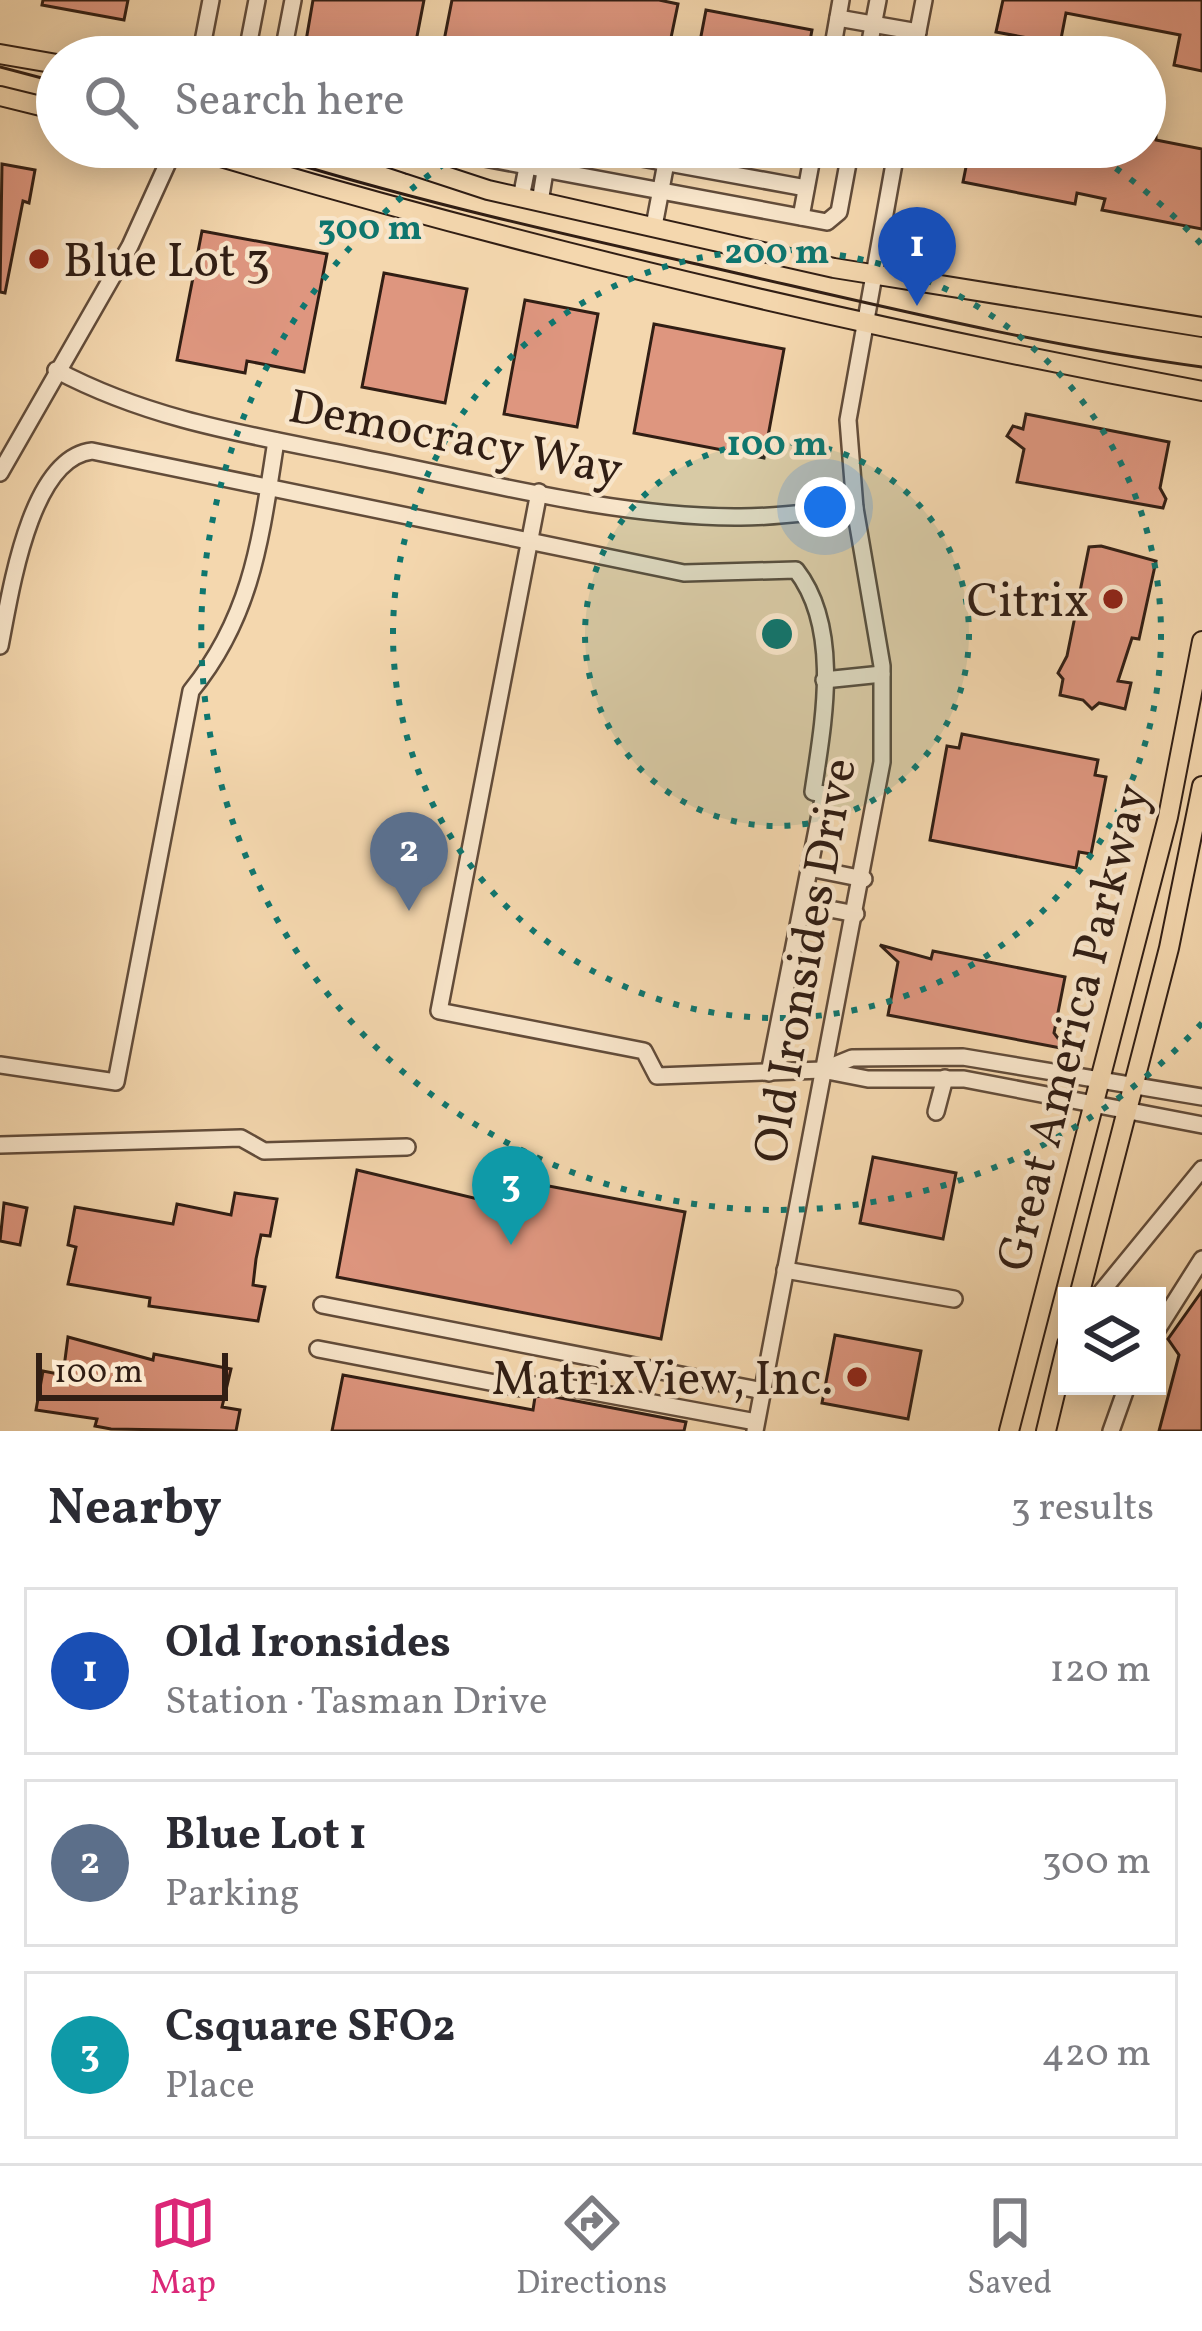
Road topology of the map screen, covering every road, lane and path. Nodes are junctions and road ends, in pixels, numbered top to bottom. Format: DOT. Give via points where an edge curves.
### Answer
graph roads {
  1 [pos="211,0"];
  2 [pos="257,0"];
  3 [pos="293,0"];
  4 [pos="841,0"];
  5 [pos="878,0"];
  6 [pos="924,0"];
  7 [pos="838,18"];
  8 [pos="873,24"];
  9 [pos="918,32"];
  10 [pos="204,36"];
  11 [pos="251,36"];
  12 [pos="286,36"];
  13 [pos="835,36"];
  14 [pos="871,36"];
  15 [pos="917,36"];
  16 [pos="0,54"];
  17 [pos="36,60"];
  18 [pos="0,96"];
  19 [pos="36,105"];
  20 [pos="165,168"];
  21 [pos="256,168"];
  22 [pos="443,168"];
  23 [pos="527,168"];
  24 [pos="540,168"];
  25 [pos="665,168"];
  26 [pos="722,168"];
  27 [pos="810,168"];
  28 [pos="846,168"];
  29 [pos="893,168"];
  30 [pos="545,169"];
  31 [pos="806,188"];
  32 [pos="661,190"];
  33 [pos="530,200"];
  34 [pos="801,218"];
  35 [pos="654,226"];
  36 [pos="873,274"];
  37 [pos="864,322"];
  38 [pos="1202,327"];
  39 [pos="56,370"];
  40 [pos="1202,391"];
  41 [pos="276,442"];
  42 [pos="0,473"];
  43 [pos="267,489"];
  44 [pos="539,492"];
  45 [pos="855,508"];
  46 [pos="530,542"];
  47 [pos="8,567"];
  48 [pos="0,646"];
  49 [pos="1201,651"];
  50 [pos="882,674"];
  51 [pos="824,680"];
  52 [pos="1202,786"];
  53 [pos="809,868"];
  54 [pos="864,879"];
  55 [pos="803,904"];
  56 [pos="856,914"];
  57 [pos="0,1065"];
  58 [pos="822,1070"];
  59 [pos="769,1073"];
  60 [pos="945,1078"];
  61 [pos="1100,1078"];
  62 [pos="1135,1084"];
  63 [pos="1202,1097"];
  64 [pos="1092,1103"];
  65 [pos="1129,1111"];
  66 [pos="936,1112"];
  67 [pos="1202,1125"];
  68 [pos="0,1145"];
  69 [pos="407,1148"];
  70 [pos="1202,1169"];
  71 [pos="1202,1259"];
  72 [pos="785,1270"];
  73 [pos="1081,1287"];
  74 [pos="1105,1287"];
  75 [pos="955,1299"];
  76 [pos="322,1305"];
  77 [pos="1166,1316"];
  78 [pos="318,1348"];
  79 [pos="1058,1381"];
  80 [pos="763,1391"];
  81 [pos="1124,1395"];
  82 [pos="755,1427"];
  83 [pos="1009,1431"];
  84 [pos="1046,1431"];
  85 [pos="1111,1431"];
  1 -- 10 [label="street"];
  2 -- 11 [label="street"];
  3 -- 12 [label="street"];
  4 -- 7 [label="street"];
  5 -- 8 [label="street"];
  6 -- 9 [label="street"];
  7 -- 8 [label="street"];
  7 -- 13 [label="street"];
  8 -- 9 [label="street"];
  8 -- 14 [label="street"];
  9 -- 15 [label="street"];
  16 -- 17 [label="main road"];
  18 -- 19 [label="main road"];
  20 -- 39 [label="street"];
  21 -- 37 [label="main road"];
  22 -- 33 [label="main road"];
  23 -- 33 [label="street"];
  24 -- 30 [label="street"];
  25 -- 32 [label="street"];
  26 -- 31 [label="street"];
  27 -- 31 [label="street"];
  28 -- 34 [label="street" via="836,217"];
  29 -- 36 [label="street, Old Ironsides Drive"];
  30 -- 32 [label="street"];
  30 -- 33 [label="street"];
  31 -- 34 [label="street"];
  32 -- 34 [label="street"];
  32 -- 35 [label="street"];
  33 -- 35 [label="main road"];
  35 -- 36 [label="main road"];
  36 -- 37 [label="street, Old Ironsides Drive"];
  36 -- 38 [label="main road"];
  37 -- 40 [label="main road"];
  37 -- 45 [label="street, Old Ironsides Drive" via="848,420"];
  39 -- 41 [label="street, Democracy Way" via="144,412"];
  39 -- 42 [label="street"];
  41 -- 43 [label="street"];
  41 -- 44 [label="street, Democracy Way"];
  43 -- 46 [label="street"];
  43 -- 47 [label="street" via="79,452 39,500"];
  43 -- 57 [label="street" via="248,596 224,650 191,691 116,1082"];
  44 -- 45 [label="street, Democracy Way" via="734,518"];
  44 -- 46 [label="street"];
  45 -- 50 [label="street, Old Ironsides Drive"];
  46 -- 51 [label="street" via="684,573 796,571 816,601"];
  46 -- 59 [label="street" via="439,1011 644,1051 657,1076"];
  47 -- 48 [label="street"];
  49 -- 61 [label="main road, Great America Parkway" via="1168,818"];
  50 -- 51 [label="street"];
  50 -- 54 [label="street, Old Ironsides Drive" via="882,762"];
  51 -- 53 [label="street" via="813,792 824,794"];
  52 -- 62 [label="main road, Great America Parkway"];
  53 -- 54 [label="street"];
  53 -- 55 [label="street"];
  54 -- 56 [label="street, Old Ironsides Drive"];
  55 -- 56 [label="street"];
  55 -- 59 [label="street"];
  56 -- 58 [label="street, Old Ironsides Drive"];
  58 -- 59 [label="street"];
  58 -- 60 [label="street"];
  58 -- 61 [label="street" via="852,1058 963,1057"];
  58 -- 72 [label="street, Old Ironsides Drive"];
  60 -- 64 [label="street"];
  60 -- 66 [label="street"];
  61 -- 62 [label="street"];
  61 -- 64 [label="main road, Great America Parkway"];
  62 -- 63 [label="street"];
  62 -- 65 [label="main road, Great America Parkway"];
  64 -- 65 [label="street"];
  64 -- 83 [label="main road, Great America Parkway"];
  65 -- 67 [label="street"];
  65 -- 73 [label="main road, Great America Parkway"];
  68 -- 69 [label="street" via="241,1138 264,1151"];
  70 -- 74 [label="street"];
  71 -- 77 [label="street"];
  72 -- 75 [label="street"];
  72 -- 80 [label="street, Old Ironsides Drive"];
  76 -- 80 [label="street"];
  78 -- 82 [label="street"];
  79 -- 84 [label="main road"];
  80 -- 82 [label="street, Old Ironsides Drive"];
  81 -- 85 [label="street"];
}
